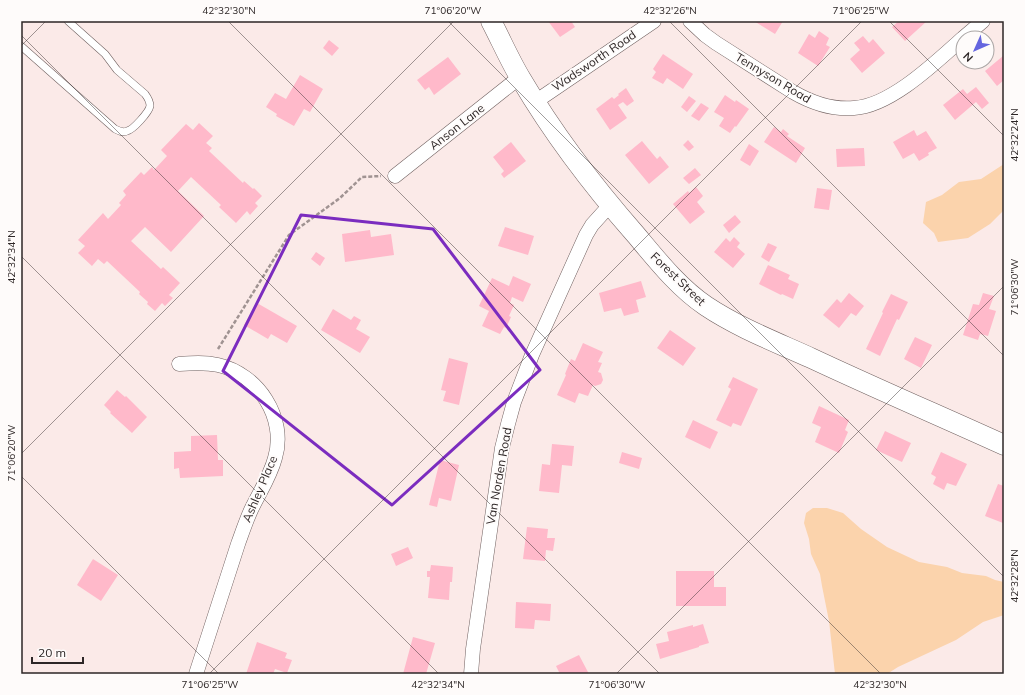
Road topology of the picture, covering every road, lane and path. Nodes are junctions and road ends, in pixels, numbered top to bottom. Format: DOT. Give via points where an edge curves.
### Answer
graph roads {
  1 [pos="68,21"];
  2 [pos="491,21"];
  3 [pos="654,21"];
  4 [pos="690,21"];
  5 [pos="983,21"];
  6 [pos="972,30"];
  7 [pos="955,45"];
  8 [pos="21,46"];
  9 [pos="520,77"];
  10 [pos="535,102"];
  11 [pos="395,176"];
  12 [pos="610,205"];
  13 [pos="210,363"];
  14 [pos="179,364"];
  15 [pos="1004,445"];
  16 [pos="196,674"];
  17 [pos="471,674"];
  1 -- 8 [label="lane" via="106,54 117,70 148,98 148,110 129,131 115,129"];
  2 -- 9 [label="street, Forest Street"];
  3 -- 10 [label="street, Wadsworth Road"];
  4 -- 7 [label="street, Tennyson Road" via="716,43 793,92 825,106 845,108 868,106 879,102 916,78"];
  5 -- 6 [label="street, Tennyson Road"];
  9 -- 10 [label="street, Forest Street"];
  9 -- 11 [label="street, Anson Lane"];
  10 -- 12 [label="street, Forest Street" via="573,158"];
  11 -- 13 [label="path" via="362,177 340,198 289,235"];
  12 -- 15 [label="street, Forest Street" via="672,276 720,315"];
  12 -- 17 [label="street, Van Norden Road" via="586,235 532,355 514,402 502,448"];
  13 -- 14 [label="street, Ashley Place"];
  13 -- 16 [label="street, Ashley Place" via="238,373 259,389 272,412 277,427 278,443 272,469 251,510 238,544"];
}
